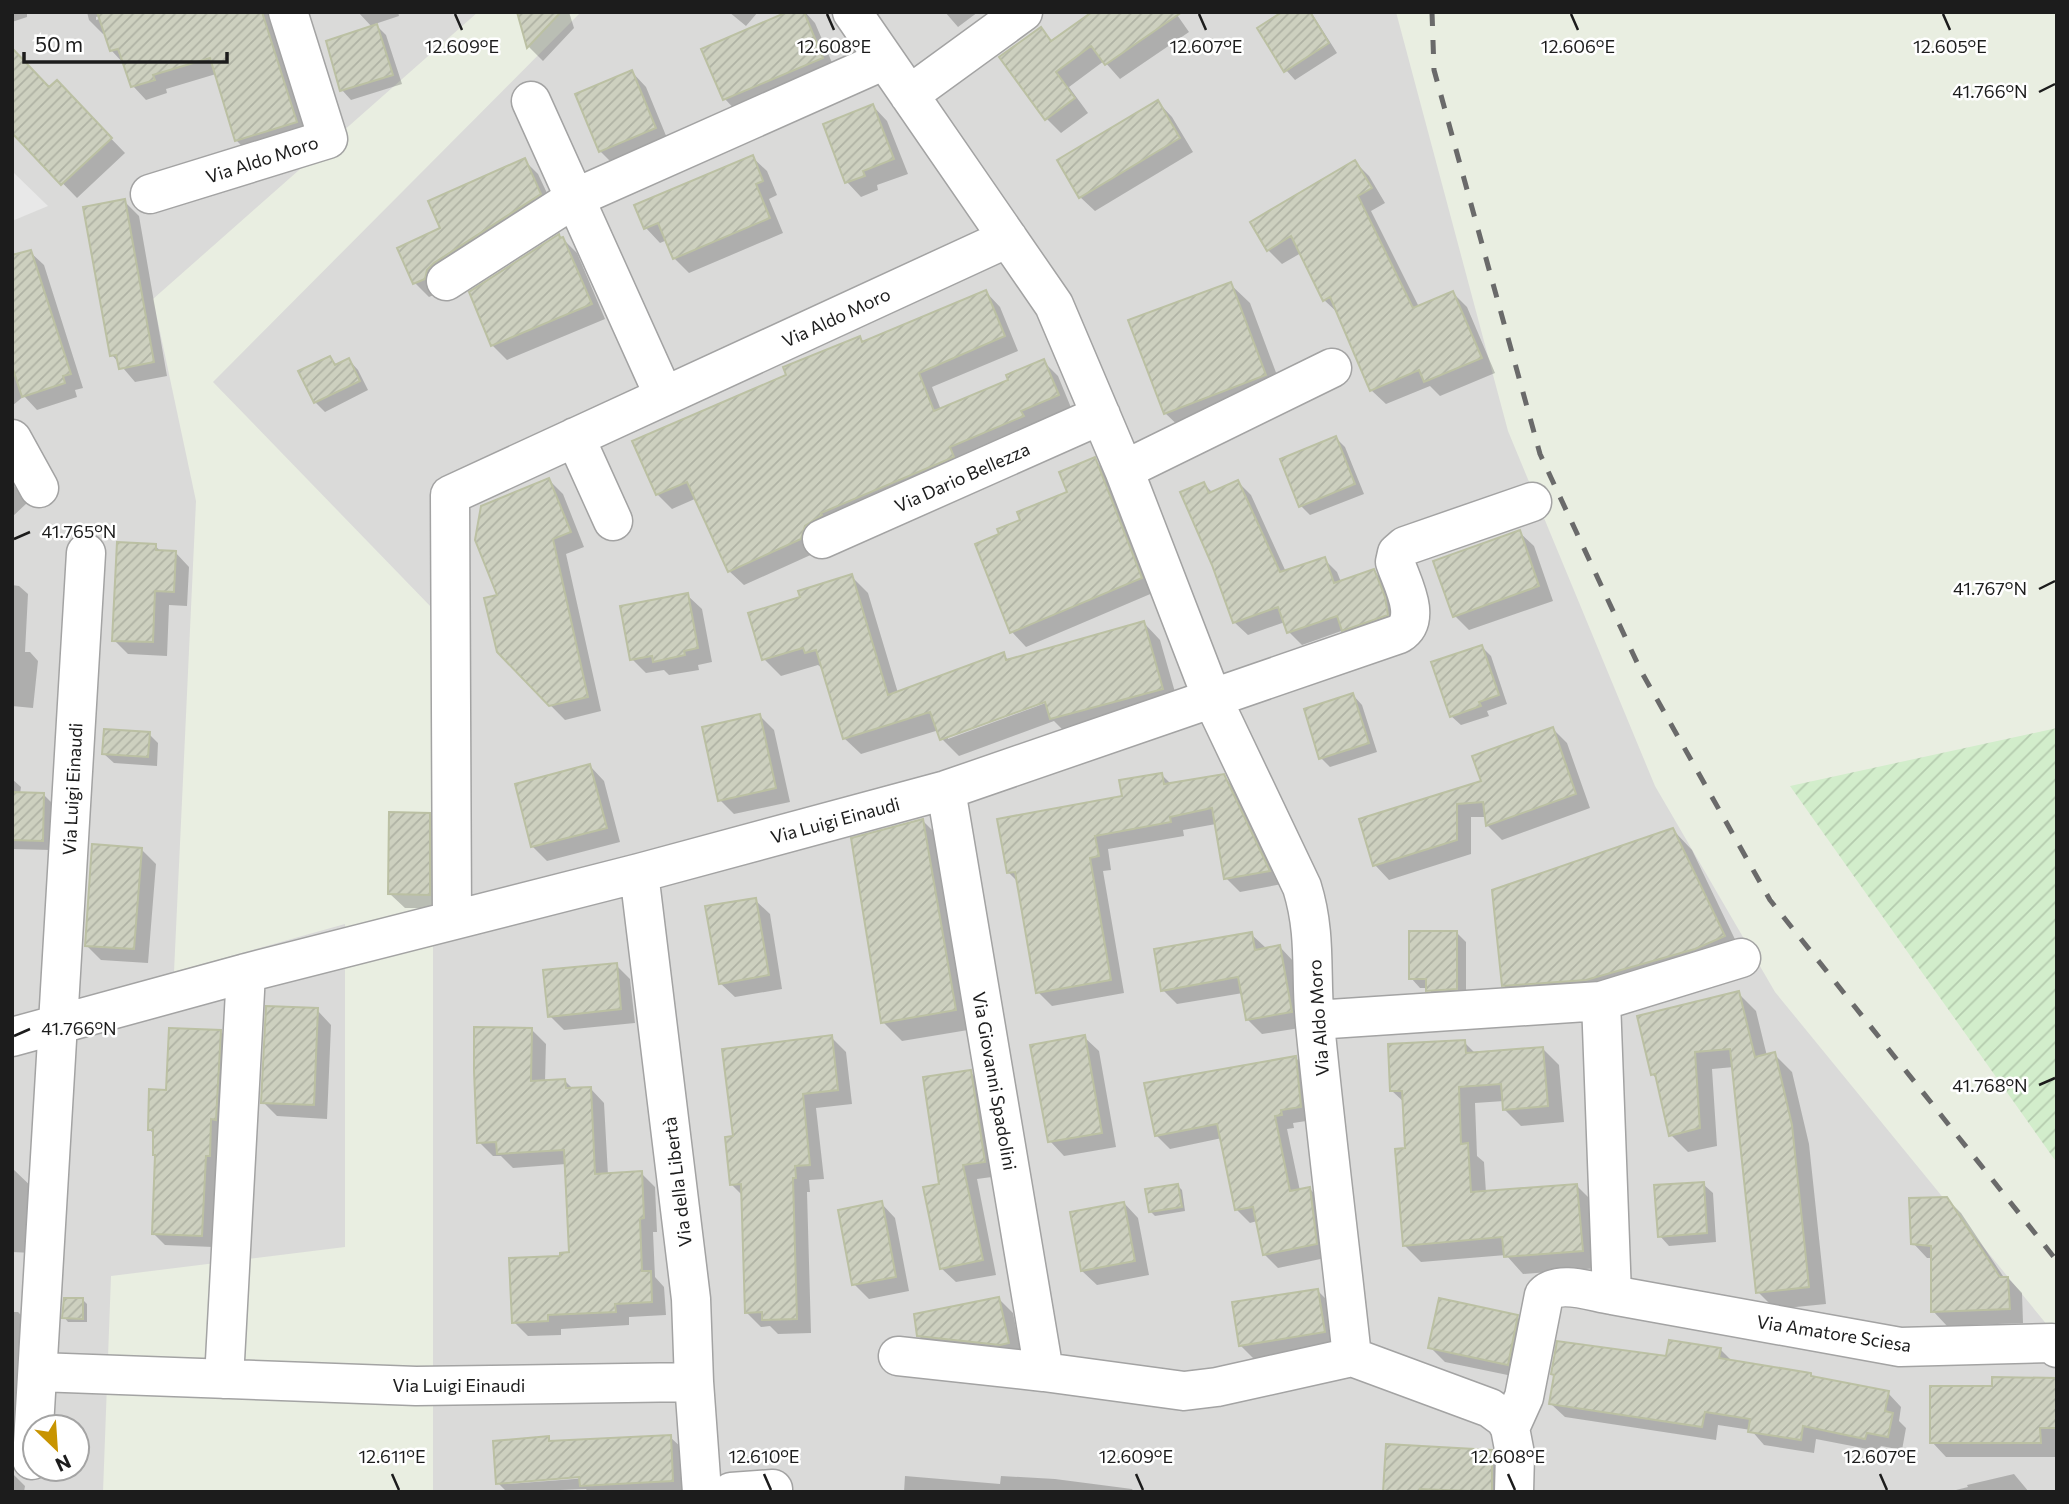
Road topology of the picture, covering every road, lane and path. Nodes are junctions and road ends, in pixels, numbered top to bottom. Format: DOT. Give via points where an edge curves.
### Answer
graph roads {
  1 [pos="288,12"];
  2 [pos="852,12"];
  3 [pos="1023,12"];
  4 [pos="885,60"];
  5 [pos="909,95"];
  6 [pos="531,101"];
  7 [pos="150,194"];
  8 [pos="575,198"];
  9 [pos="1008,237"];
  10 [pos="446,281"];
  11 [pos="1332,369"];
  12 [pos="664,396"];
  13 [pos="1101,415"];
  14 [pos="575,437"];
  15 [pos="12,439"];
  16 [pos="1124,470"];
  17 [pos="39,488"];
  18 [pos="1532,502"];
  19 [pos="612,521"];
  20 [pos="822,538"];
  21 [pos="86,553"];
  22 [pos="1212,698"];
  23 [pos="946,790"];
  24 [pos="639,873"];
  25 [pos="452,920"];
  26 [pos="1741,958"];
  27 [pos="246,973"];
  28 [pos="1601,1001"];
  29 [pos="1315,1020"];
  30 [pos="58,1026"];
  31 [pos="12,1037"];
  32 [pos="1612,1295"];
  33 [pos="2057,1348"];
  34 [pos="898,1356"];
  35 [pos="1353,1357"];
  36 [pos="38,1372"];
  37 [pos="1044,1372"];
  38 [pos="224,1379"];
  39 [pos="694,1382"];
  40 [pos="35,1413"];
  41 [pos="1510,1428"];
  42 [pos="702,1492"];
  43 [pos="731,1492"];
  44 [pos="773,1492"];
  45 [pos="1514,1492"];
  1 -- 7 [label="street, Via Aldo Moro" via="328,139"];
  2 -- 4 [label="street, Via Aldo Moro"];
  3 -- 5 [label="street"];
  4 -- 5 [label="street, Via Aldo Moro"];
  4 -- 8 [label="street"];
  5 -- 9 [label="street, Via Aldo Moro"];
  6 -- 8 [label="street"];
  8 -- 10 [label="street"];
  8 -- 12 [label="street"];
  9 -- 12 [label="street, Via Aldo Moro"];
  9 -- 13 [label="street, Via Aldo Moro" via="1055,305"];
  11 -- 16 [label="street"];
  12 -- 14 [label="street, Via Aldo Moro"];
  13 -- 16 [label="street, Via Aldo Moro"];
  13 -- 20 [label="street, Via Dario Bellezza"];
  14 -- 19 [label="street"];
  14 -- 25 [label="street, Via Aldo Moro" via="450,495"];
  15 -- 17 [label="street"];
  16 -- 22 [label="street, Via Aldo Moro"];
  18 -- 22 [label="street" via="1405,546 1395,562 1411,612 1410,622 1399,634"];
  21 -- 30 [label="street, Via Luigi Einaudi"];
  22 -- 23 [label="street, Via Luigi Einaudi"];
  22 -- 29 [label="street, Via Aldo Moro" via="1306,899 1313,938"];
  23 -- 24 [label="street, Via Luigi Einaudi"];
  23 -- 37 [label="street, Via Giovanni Spadolini"];
  24 -- 25 [label="street, Via Luigi Einaudi"];
  24 -- 39 [label="street, Via della Libertà" via="691,1299"];
  25 -- 27 [label="street, Via Luigi Einaudi"];
  26 -- 28 [label="street"];
  27 -- 30 [label="street, Via Luigi Einaudi"];
  27 -- 38 [label="street"];
  28 -- 29 [label="street"];
  28 -- 32 [label="street"];
  29 -- 35 [label="street, Via Aldo Moro"];
  30 -- 31 [label="street, Via Luigi Einaudi"];
  30 -- 36 [label="street, Via Luigi Einaudi"];
  32 -- 33 [label="street, Via Amatore Sciesa" via="1900,1347 2052,1343"];
  32 -- 41 [label="street, Via Amatore Sciesa" via="1559,1287 1544,1295 1524,1397"];
  34 -- 37 [label="street"];
  35 -- 37 [label="street" via="1184,1391"];
  35 -- 41 [label="street" via="1490,1408"];
  36 -- 38 [label="street, Via Luigi Einaudi"];
  36 -- 40 [label="street, Via Luigi Einaudi"];
  38 -- 39 [label="street, Via Luigi Einaudi" via="416,1386"];
  39 -- 42 [label="street, Via della Libertà"];
  41 -- 45 [label="street"];
  43 -- 44 [label="street"];
}
